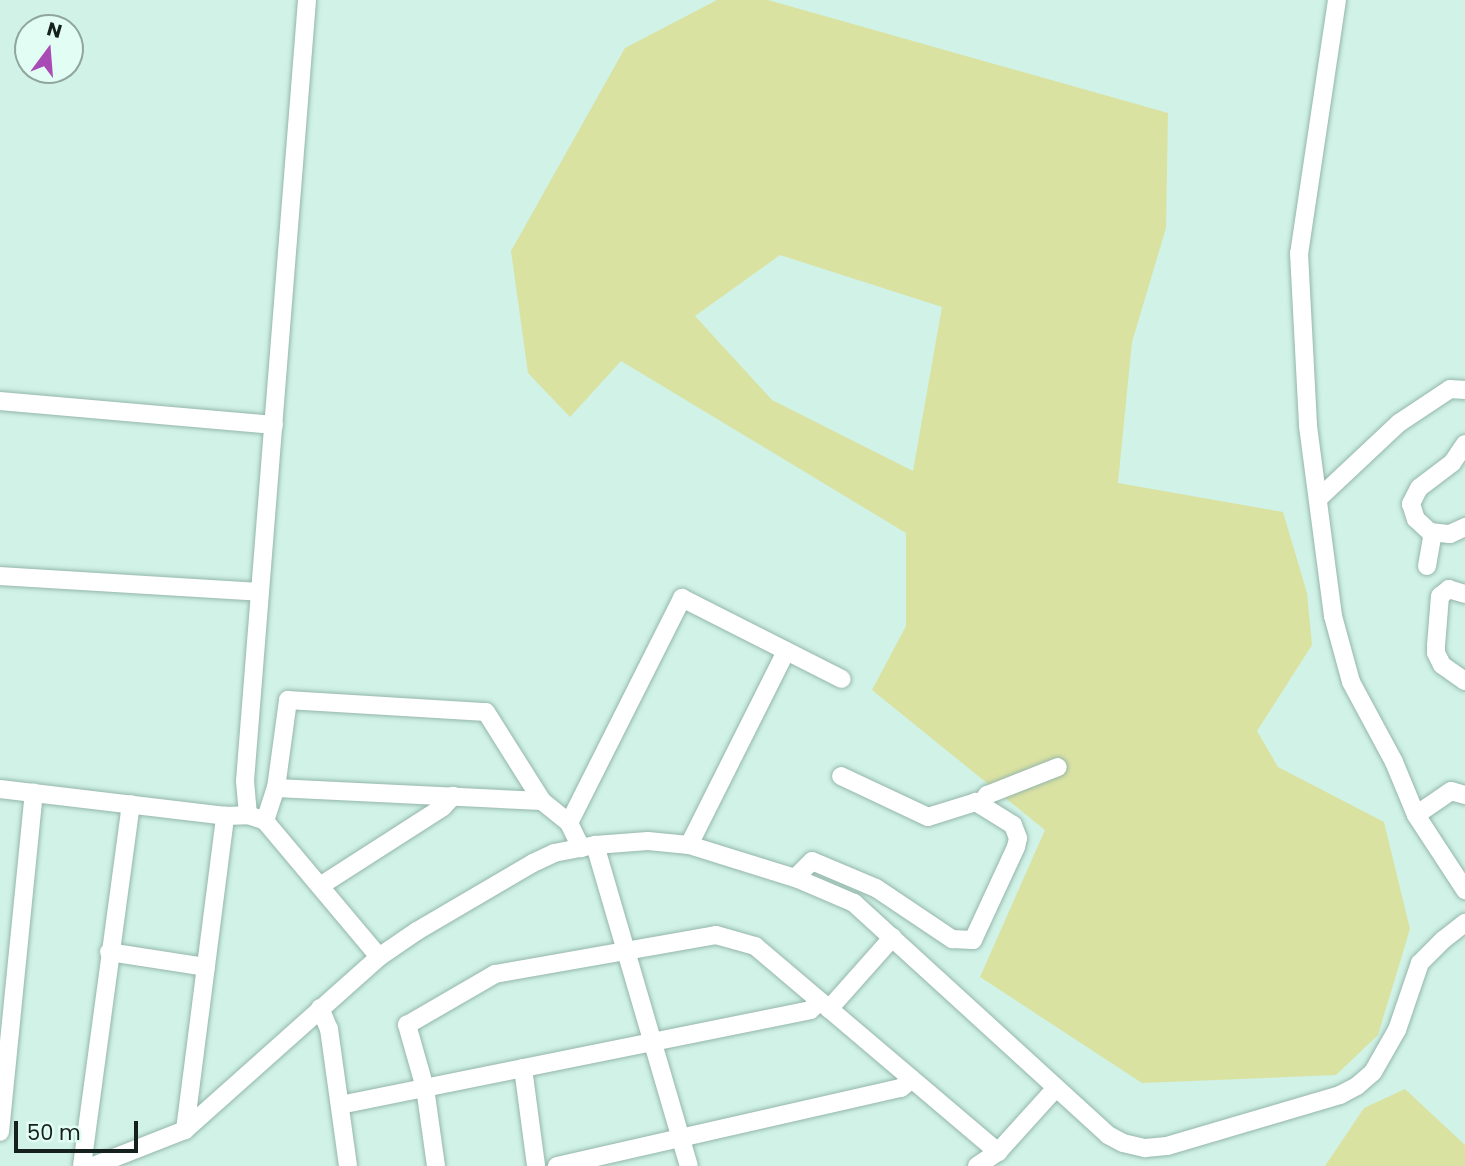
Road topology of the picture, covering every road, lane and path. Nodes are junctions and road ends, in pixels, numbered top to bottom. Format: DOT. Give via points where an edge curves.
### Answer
graph roads {
  1 [pos="307,0"];
  2 [pos="1337,0"];
  3 [pos="1465,390"];
  4 [pos="0,401"];
  5 [pos="274,425"];
  6 [pos="1465,444"];
  7 [pos="1318,499"];
  8 [pos="1465,527"];
  9 [pos="1433,533"];
  10 [pos="1427,566"];
  11 [pos="0,576"];
  12 [pos="259,592"];
  13 [pos="1465,594"];
  14 [pos="786,651"];
  15 [pos="842,679"];
  16 [pos="1465,681"];
  17 [pos="1058,767"];
  18 [pos="841,776"];
  19 [pos="276,788"];
  20 [pos="0,789"];
  21 [pos="34,793"];
  22 [pos="1465,795"];
  23 [pos="453,796"];
  24 [pos="542,800"];
  25 [pos="131,804"];
  26 [pos="981,805"];
  27 [pos="1416,815"];
  28 [pos="225,816"];
  29 [pos="257,818"];
  30 [pos="569,822"];
  31 [pos="689,845"];
  32 [pos="588,846"];
  33 [pos="795,878"];
  34 [pos="320,886"];
  35 [pos="1465,890"];
  36 [pos="1465,923"];
  37 [pos="893,937"];
  38 [pos="626,950"];
  39 [pos="109,952"];
  40 [pos="379,957"];
  41 [pos="206,967"];
  42 [pos="825,1005"];
  43 [pos="320,1008"];
  44 [pos="653,1041"];
  45 [pos="523,1068"];
  46 [pos="912,1079"];
  47 [pos="425,1088"];
  48 [pos="1055,1089"];
  49 [pos="340,1105"];
  50 [pos="185,1130"];
  51 [pos="0,1132"];
  52 [pos="681,1138"];
  53 [pos="998,1152"];
  54 [pos="82,1166"];
  55 [pos="93,1166"];
  56 [pos="348,1166"];
  57 [pos="436,1166"];
  58 [pos="536,1166"];
  59 [pos="557,1166"];
  60 [pos="689,1166"];
  61 [pos="977,1166"];
  1 -- 5 [label="street"];
  2 -- 7 [label="street" via="1298,253 1303,359"];
  3 -- 7 [label="street" via="1450,390 1399,423"];
  4 -- 5 [label="street"];
  5 -- 12 [label="street"];
  6 -- 9 [label="street" via="1452,463 1414,495 1416,519"];
  7 -- 27 [label="street" via="1342,660"];
  8 -- 9 [label="street" via="1450,534"];
  9 -- 10 [label="street"];
  11 -- 12 [label="street"];
  12 -- 29 [label="street" via="245,781"];
  13 -- 16 [label="street" via="1449,589 1440,596 1436,646 1443,665"];
  14 -- 15 [label="street"];
  14 -- 30 [label="street" via="682,598"];
  14 -- 31 [label="street"];
  17 -- 26 [label="street" via="987,795"];
  18 -- 26 [label="street" via="928,817"];
  19 -- 23 [label="street"];
  19 -- 24 [label="street" via="288,700 486,712"];
  19 -- 29 [label="street"];
  20 -- 21 [label="street"];
  21 -- 25 [label="street"];
  21 -- 51 [label="street"];
  22 -- 27 [label="street" via="1451,791"];
  23 -- 24 [label="street"];
  23 -- 34 [label="street" via="443,807"];
  24 -- 30 [label="street"];
  25 -- 28 [label="street"];
  25 -- 39 [label="street"];
  26 -- 33 [label="street" via="1007,819 1018,838 973,940 952,939 876,888 812,861"];
  27 -- 35 [label="street"];
  28 -- 29 [label="street"];
  28 -- 41 [label="street"];
  29 -- 34 [label="street"];
  30 -- 32 [label="street"];
  31 -- 32 [label="street" via="648,841"];
  31 -- 33 [label="street"];
  32 -- 38 [label="street"];
  32 -- 40 [label="street" via="533,863"];
  33 -- 37 [label="street" via="854,903"];
  34 -- 40 [label="street"];
  36 -- 48 [label="street" via="1420,963 1397,1030 1373,1072 1340,1095 1167,1146 1145,1148 1108,1135"];
  37 -- 42 [label="street"];
  37 -- 48 [label="street"];
  38 -- 42 [label="street" via="716,935 755,946"];
  38 -- 44 [label="street"];
  38 -- 47 [label="street" via="495,974 407,1025"];
  39 -- 41 [label="street"];
  39 -- 54 [label="street"];
  40 -- 43 [label="street"];
  41 -- 50 [label="street"];
  42 -- 44 [label="street"];
  42 -- 46 [label="street"];
  43 -- 49 [label="street" via="329,1029"];
  43 -- 50 [label="street"];
  44 -- 45 [label="street"];
  44 -- 52 [label="street"];
  45 -- 47 [label="street"];
  45 -- 58 [label="street"];
  46 -- 52 [label="street" via="901,1088"];
  46 -- 53 [label="street"];
  47 -- 49 [label="street"];
  47 -- 57 [label="street"];
  48 -- 53 [label="street"];
  49 -- 56 [label="street"];
  50 -- 55 [label="street"];
  52 -- 59 [label="street"];
  52 -- 60 [label="street"];
  53 -- 61 [label="street"];
}
